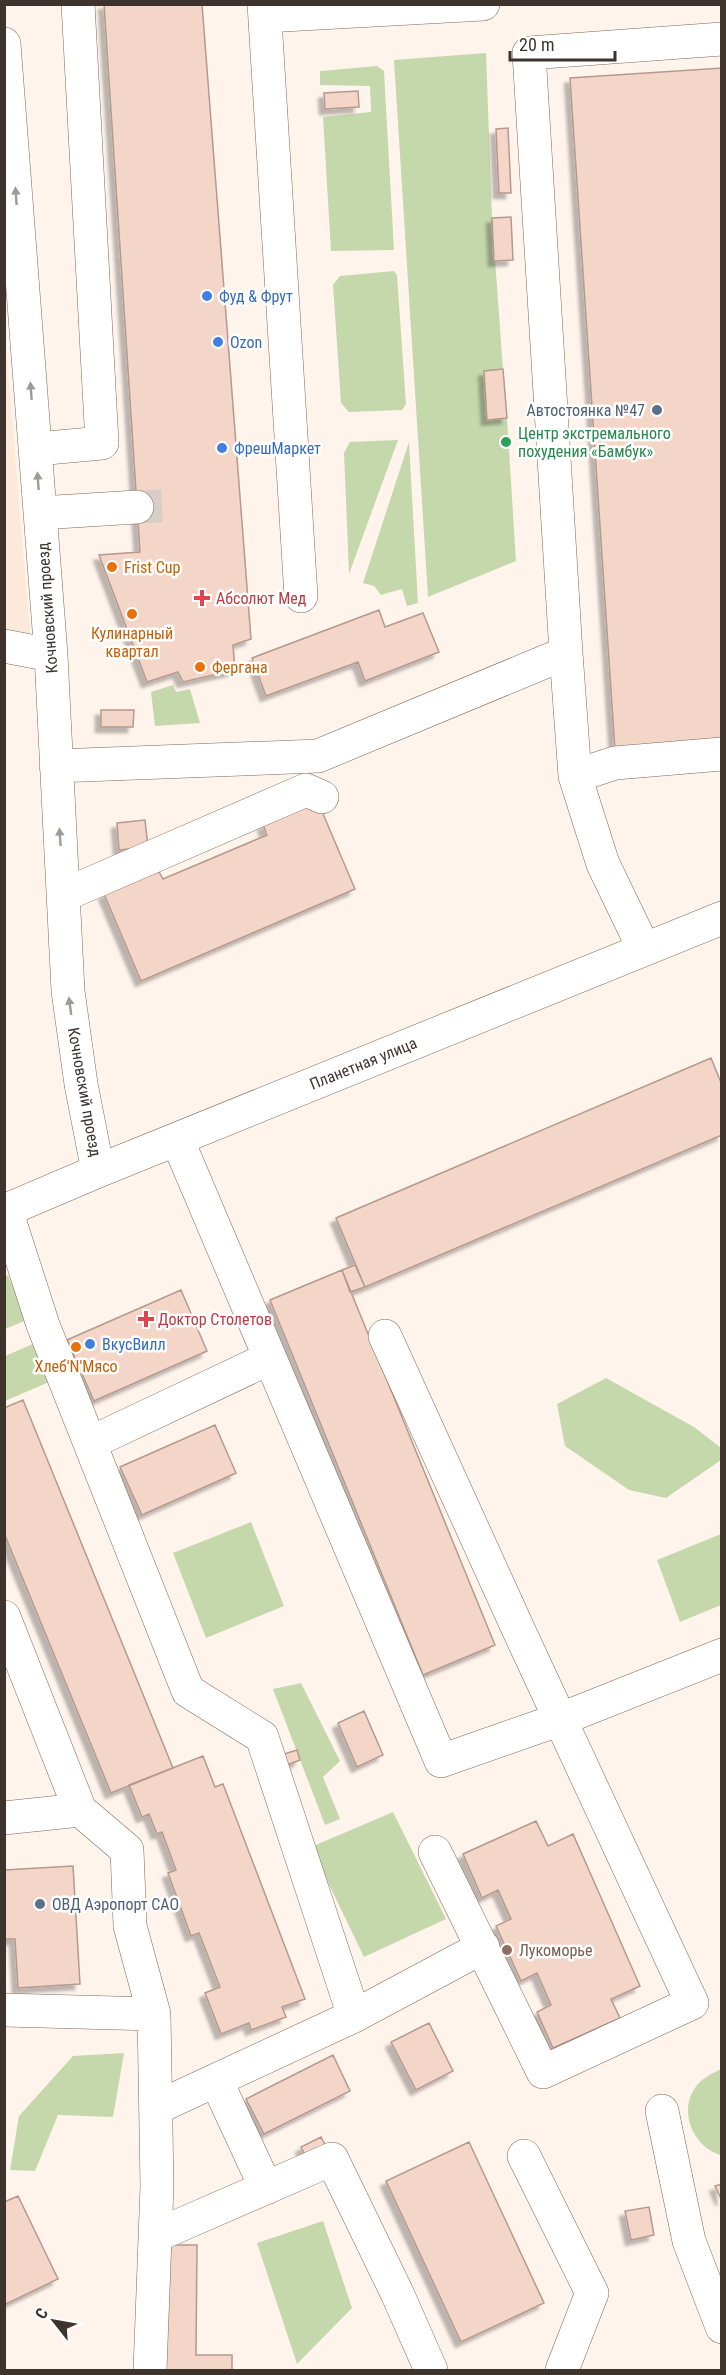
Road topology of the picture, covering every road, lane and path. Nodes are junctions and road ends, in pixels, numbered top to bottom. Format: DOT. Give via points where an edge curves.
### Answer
graph roads {
  1 [pos="78,4"];
  2 [pos="483,4"];
  3 [pos="478,5"];
  4 [pos="265,10"];
  5 [pos="722,39"];
  6 [pos="4,44"];
  7 [pos="8,125"];
  8 [pos="36,449"];
  9 [pos="137,507"];
  10 [pos="40,513"];
  11 [pos="301,596"];
  12 [pos="4,646"];
  13 [pos="566,652"];
  14 [pos="51,655"];
  15 [pos="722,754"];
  16 [pos="56,766"];
  17 [pos="575,776"];
  18 [pos="322,797"];
  19 [pos="64,895"];
  20 [pos="722,918"];
  21 [pos="644,949"];
  22 [pos="177,1139"];
  23 [pos="98,1171"];
  24 [pos="5,1211"];
  25 [pos="385,1336"];
  26 [pos="270,1358"];
  27 [pos="90,1443"];
  28 [pos="4,1617"];
  29 [pos="722,1654"];
  30 [pos="561,1719"];
  31 [pos="80,1810"];
  32 [pos="4,1818"];
  33 [pos="435,1852"];
  34 [pos="483,1947"];
  35 [pos="4,2010"];
  36 [pos="154,2014"];
  37 [pos="354,2016"];
  38 [pos="216,2080"];
  39 [pos="156,2108"];
  40 [pos="662,2110"];
  41 [pos="524,2156"];
  42 [pos="266,2188"];
  43 [pos="155,2236"];
  44 [pos="722,2327"];
  45 [pos="150,2370"];
  46 [pos="431,2370"];
  47 [pos="562,2370"];
  1 -- 8 [label="street" via="102,443"];
  2 -- 3 [label="street"];
  3 -- 4 [label="street"];
  4 -- 11 [label="street"];
  5 -- 13 [label="street" via="529,53"];
  6 -- 7 [label="street, Кочновский проезд"];
  8 -- 7 [label="street, Кочновский проезд, one-way"];
  10 -- 8 [label="street, Кочновский проезд, one-way"];
  9 -- 10 [label="street"];
  10 -- 14 [label="street, Кочновский проезд"];
  12 -- 14 [label="street"];
  13 -- 16 [label="street" via="318,756"];
  13 -- 17 [label="street"];
  14 -- 16 [label="street, Кочновский проезд"];
  15 -- 17 [label="street" via="615,762"];
  19 -- 16 [label="street, Кочновский проезд, one-way"];
  17 -- 21 [label="street" via="603,864"];
  18 -- 19 [label="street" via="306,790"];
  23 -- 19 [label="street, Кочновский проезд, one-way" via="68,991"];
  20 -- 21 [label="street, Планетная улица"];
  21 -- 22 [label="street, Планетная улица"];
  22 -- 23 [label="street, Планетная улица"];
  22 -- 26 [label="street"];
  23 -- 24 [label="street, Планетная улица"];
  24 -- 27 [label="street" via="43,1324"];
  25 -- 30 [label="street"];
  26 -- 27 [label="street"];
  26 -- 30 [label="street" via="441,1761"];
  27 -- 37 [label="street" via="188,1691 262,1737"];
  28 -- 31 [label="street"];
  29 -- 30 [label="street"];
  30 -- 34 [label="street" via="692,2003 543,2072"];
  31 -- 32 [label="street"];
  31 -- 36 [label="street" via="127,1850 130,1926"];
  33 -- 34 [label="street"];
  34 -- 37 [label="street"];
  35 -- 36 [label="street"];
  36 -- 39 [label="street"];
  37 -- 38 [label="street"];
  38 -- 39 [label="street"];
  38 -- 42 [label="street"];
  39 -- 43 [label="street"];
  40 -- 44 [label="street" via="689,2241"];
  41 -- 47 [label="street" via="592,2293"];
  42 -- 43 [label="street"];
  42 -- 46 [label="street" via="332,2159"];
  43 -- 45 [label="street"];
}
